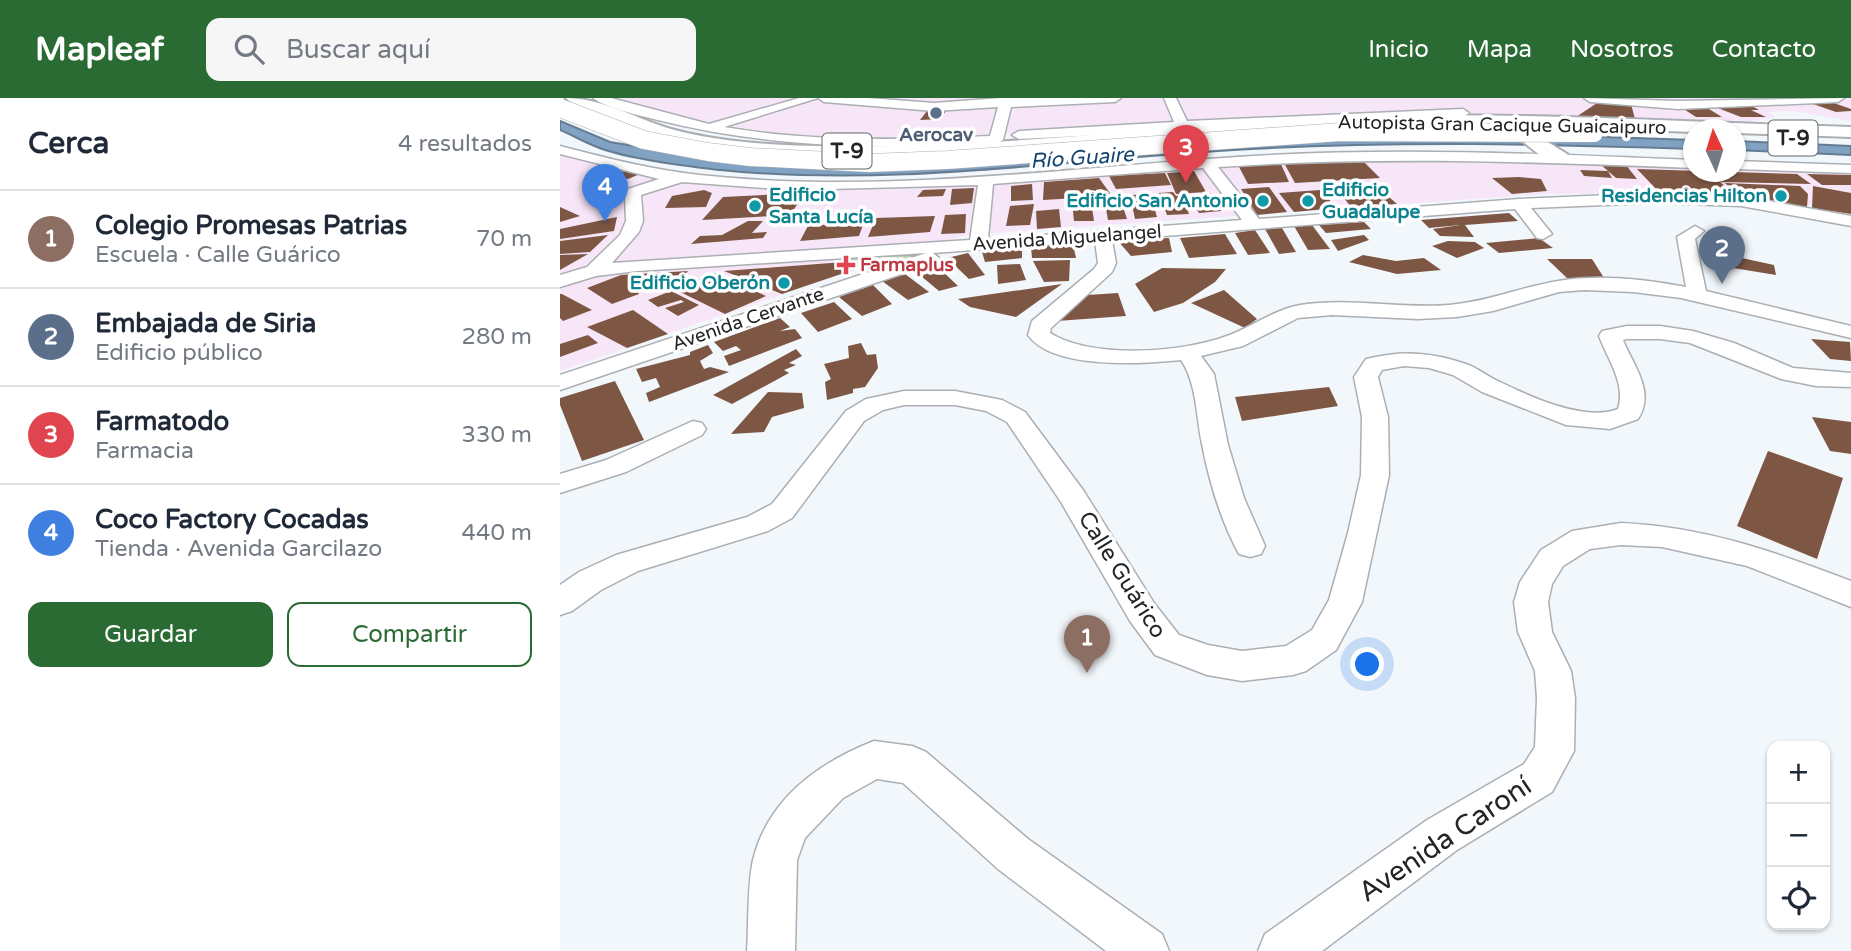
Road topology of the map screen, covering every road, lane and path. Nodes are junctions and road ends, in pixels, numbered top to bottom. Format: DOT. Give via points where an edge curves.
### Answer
graph roads {
  1 [pos="574,98"];
  2 [pos="599,98"];
  3 [pos="812,98"];
  4 [pos="824,98"];
  5 [pos="1115,98"];
  6 [pos="1170,98"];
  7 [pos="1590,98"];
  8 [pos="1729,98"];
  9 [pos="1838,98"];
  10 [pos="1006,101"];
  11 [pos="1417,101"];
  12 [pos="1751,103"];
  13 [pos="1769,107"];
  14 [pos="560,108"];
  15 [pos="1851,123"];
  16 [pos="1182,125"];
  17 [pos="1636,125"];
  18 [pos="708,127"];
  19 [pos="1247,128"];
  20 [pos="1851,132"];
  21 [pos="1019,135"];
  22 [pos="1683,135"];
  23 [pos="1746,136"];
  24 [pos="1851,139"];
  25 [pos="996,140"];
  26 [pos="730,145"];
  27 [pos="560,150"];
  28 [pos="1207,163"];
  29 [pos="1683,163"];
  30 [pos="1746,164"];
  31 [pos="1851,167"];
  32 [pos="1560,171"];
  33 [pos="697,180"];
  34 [pos="986,180"];
  35 [pos="737,183"];
  36 [pos="710,197"];
  37 [pos="1601,201"];
  38 [pos="1540,203"];
  39 [pos="1518,204"];
  40 [pos="1382,214"];
  41 [pos="1851,221"];
  42 [pos="1255,225"];
  43 [pos="1397,230"];
  44 [pos="1695,231"];
  45 [pos="1543,234"];
  46 [pos="1103,236"];
  47 [pos="978,245"];
  48 [pos="594,271"];
  49 [pos="560,281"];
  50 [pos="1697,295"];
  51 [pos="1851,332"];
  52 [pos="1187,352"];
  53 [pos="1851,380"];
  54 [pos="560,383"];
  55 [pos="693,429"];
  56 [pos="560,484"];
  57 [pos="1250,546"];
  58 [pos="1851,594"];
  59 [pos="560,602"];
  60 [pos="771,951"];
  61 [pos="1145,951"];
  62 [pos="1283,951"];
  1 -- 26 [label="highway, Autopista Gran Cacique Guaicaipuro / T-9" via="663,132"];
  2 -- 18 [label="street"];
  3 -- 18 [label="street"];
  4 -- 10 [label="street" via="920,106"];
  5 -- 10 [label="street"];
  6 -- 16 [label="street"];
  7 -- 12 [label="street" via="1662,105"];
  8 -- 12 [label="street"];
  9 -- 12 [label="street"];
  10 -- 25 [label="street"];
  11 -- 16 [label="street" via="1463,113"];
  12 -- 13 [label="street"];
  13 -- 15 [label="highway"];
  13 -- 17 [label="highway" via="1780,119"];
  14 -- 22 [label="highway, Autopista Gran Cacique Guaicaipuro / T-9, bridge" via="671,146 750,158 847,162 947,160 1340,132"];
  16 -- 21 [label="street"];
  17 -- 19 [label="highway, Autopista Gran Cacique Guaicaipuro / T-9" via="1412,121"];
  17 -- 20 [label="highway, Autopista Gran Cacique Guaicaipuro / T-9"];
  18 -- 25 [label="street" via="836,145"];
  19 -- 25 [label="highway"];
  19 -- 26 [label="highway, Autopista Gran Cacique Guaicaipuro / T-9" via="926,150"];
  23 -- 24 [label="highway, T-9"];
  26 -- 32 [label="highway" via="769,152 884,156 1355,126 1499,126 1519,131"];
  27 -- 33 [label="street"];
  28 -- 32 [label="street" via="1390,154"];
  28 -- 34 [label="street"];
  28 -- 42 [label="street"];
  29 -- 32 [label="street"];
  30 -- 31 [label="street"];
  32 -- 37 [label="street" via="1581,198"];
  32 -- 38 [label="street" via="1560,197"];
  33 -- 35 [label="street"];
  33 -- 48 [label="street" via="659,182 634,192 633,227"];
  34 -- 35 [label="street" via="834,187"];
  34 -- 47 [label="street"];
  35 -- 36 [label="street"];
  37 -- 38 [label="street, Avenida Miguelangel"];
  37 -- 41 [label="street, Avenida Miguelangel" via="1724,199"];
  38 -- 39 [label="street, Avenida Miguelangel"];
  39 -- 40 [label="street, Avenida Miguelangel"];
  39 -- 45 [label="street"];
  40 -- 42 [label="street, Avenida Miguelangel"];
  40 -- 43 [label="street"];
  42 -- 46 [label="street, Avenida Miguelangel"];
  44 -- 50 [label="street" via="1686,237"];
  46 -- 47 [label="street, Avenida Miguelangel"];
  46 -- 52 [label="street" via="1107,263 1102,272 1044,321 1040,335 1056,346 1085,353"];
  47 -- 48 [label="street, Avenida Miguelangel" via="757,256"];
  47 -- 54 [label="street, Avenida Cervante"];
  48 -- 49 [label="street, Avenida Miguelangel"];
  50 -- 51 [label="street"];
  50 -- 52 [label="street" via="1629,285 1562,285 1452,312 1324,308 1287,315 1237,340"];
  52 -- 57 [label="street" via="1202,374 1215,445"];
  53 -- 59 [label="street, Calle Guárico" via="1779,372 1739,352 1685,335 1629,331 1610,336 1634,387 1634,402 1629,414 1610,421 1566,417 1431,361 1374,364 1366,377 1375,417 1375,475 1348,591 1324,640 1293,660 1242,666 1207,660 1167,645 1016,416 993,405 955,398 904,398 875,404 855,416 782,511 757,524 627,563"];
  55 -- 56 [label="street" via="615,466"];
  58 -- 62 [label="street, Avenida Caroní" via="1753,556 1662,536 1621,534 1583,539 1552,558 1536,582 1531,602 1535,632 1553,671 1556,698 1554,751 1538,778 1442,835"];
  60 -- 61 [label="street" via="775,859 789,824 829,784 874,760 912,765 1013,854"];
}
